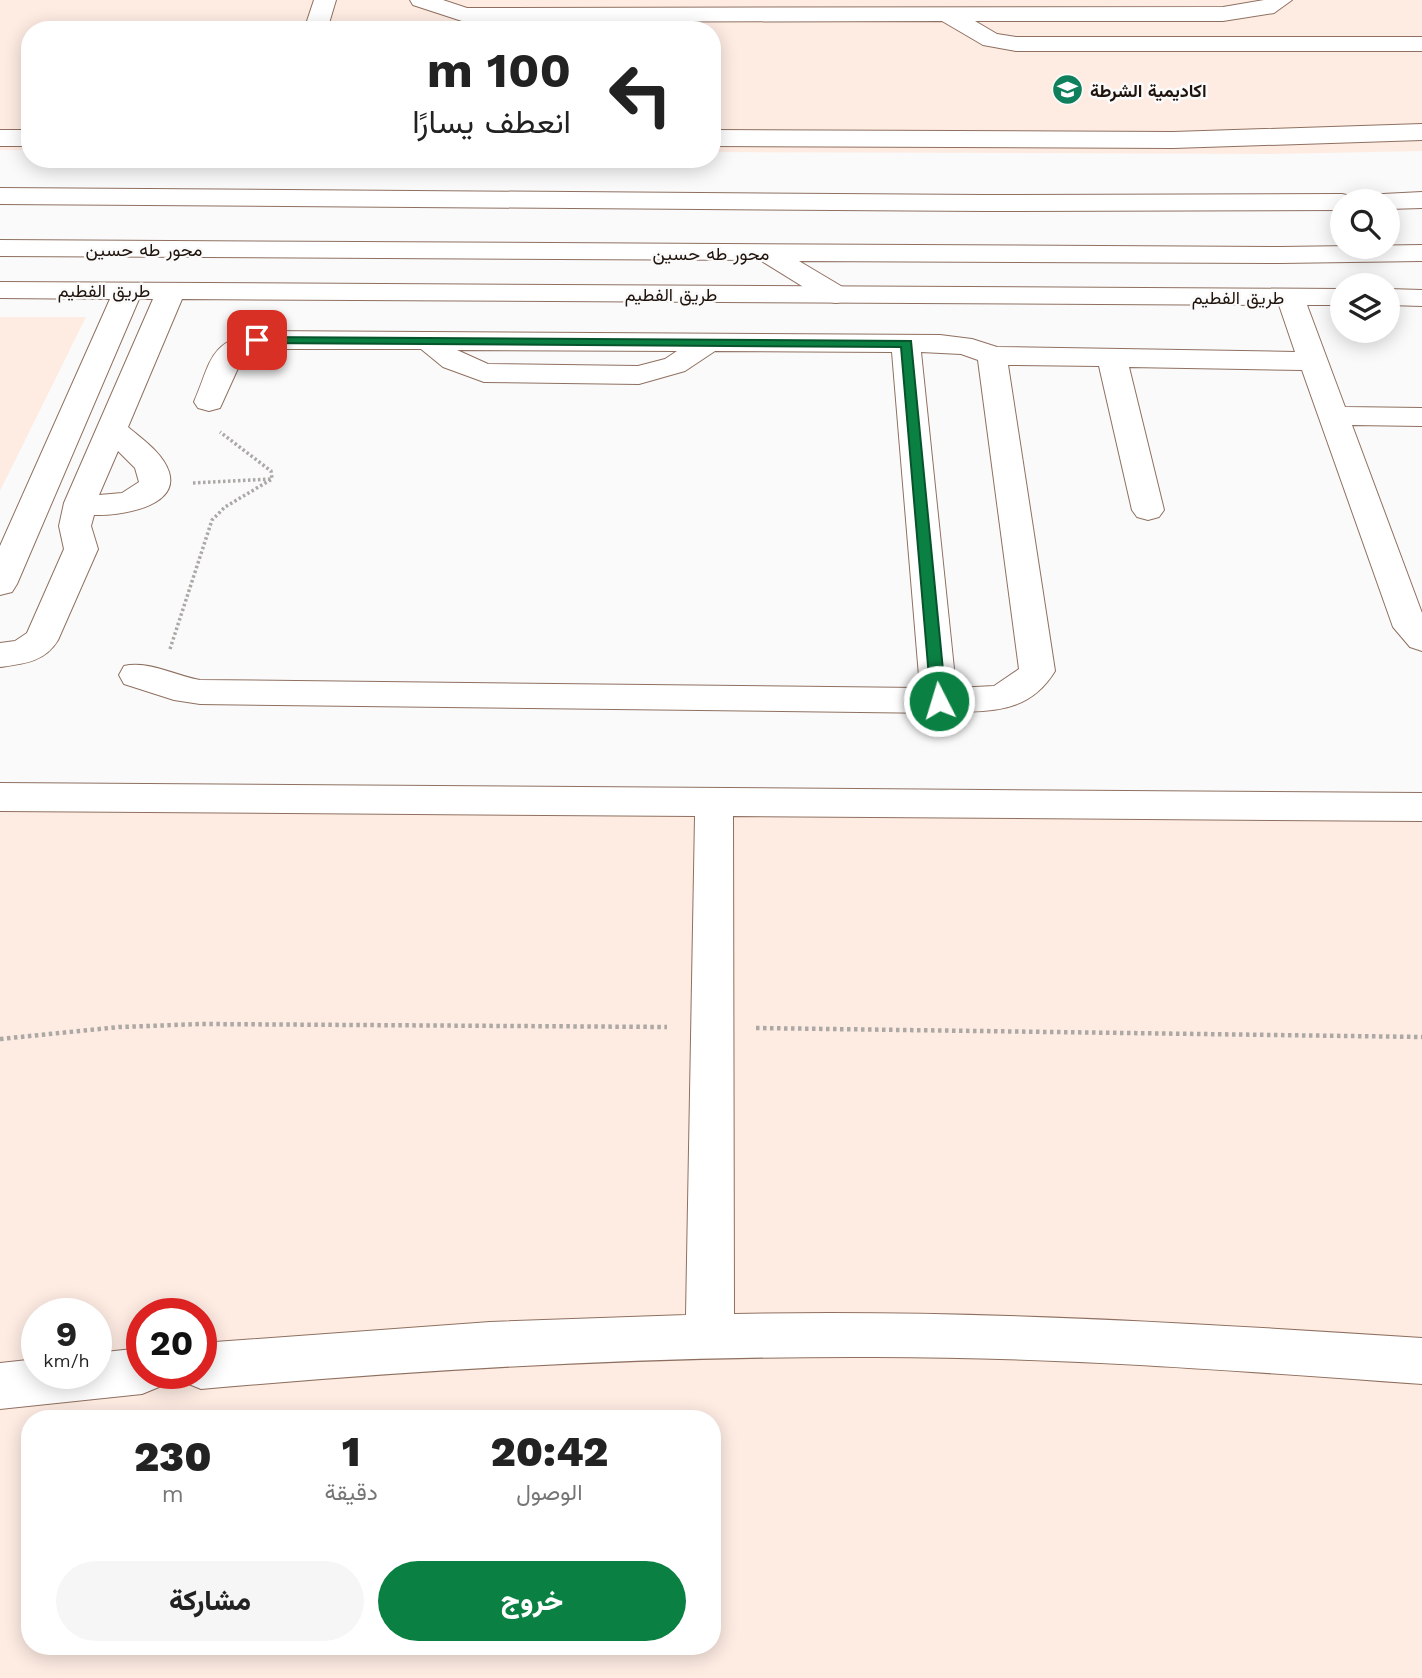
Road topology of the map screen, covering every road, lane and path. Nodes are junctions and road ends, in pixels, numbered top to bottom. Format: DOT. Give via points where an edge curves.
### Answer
graph roads {
  1 [pos="325,0"];
  2 [pos="421,0"];
  3 [pos="1281,0"];
  4 [pos="944,14"];
  5 [pos="318,21"];
  6 [pos="1422,44"];
  7 [pos="1422,132"];
  8 [pos="0,138"];
  9 [pos="21,138"];
  10 [pos="721,138"];
  11 [pos="0,196"];
  12 [pos="1400,200"];
  13 [pos="1422,200"];
  14 [pos="1330,202"];
  15 [pos="0,248"];
  16 [pos="767,253"];
  17 [pos="1422,253"];
  18 [pos="0,290"];
  19 [pos="128,291"];
  20 [pos="171,291"];
  21 [pos="539,293"];
  22 [pos="600,293"];
  23 [pos="835,295"];
  24 [pos="1290,297"];
  25 [pos="1330,297"];
  26 [pos="1400,298"];
  27 [pos="1422,298"];
  28 [pos="428,341"];
  29 [pos="534,342"];
  30 [pos="597,342"];
  31 [pos="709,342"];
  32 [pos="906,343"];
  33 [pos="992,356"];
  34 [pos="1112,358"];
  35 [pos="1313,361"];
  36 [pos="88,388"];
  37 [pos="127,390"];
  38 [pos="214,416"];
  39 [pos="1334,416"];
  40 [pos="1422,418"];
  41 [pos="110,428"];
  42 [pos="48,477"];
  43 [pos="272,479"];
  44 [pos="152,485"];
  45 [pos="85,491"];
  46 [pos="1148,510"];
  47 [pos="0,584"];
  48 [pos="1422,639"];
  49 [pos="0,655"];
  50 [pos="147,679"];
  51 [pos="939,701"];
  52 [pos="0,797"];
  53 [pos="714,803"];
  54 [pos="1422,807"];
  55 [pos="710,1336"];
  56 [pos="1422,1361"];
  57 [pos="217,1365"];
  58 [pos="126,1373"];
  59 [pos="0,1386"];
  1 -- 5 [label="street"];
  2 -- 4 [label="street" via="465,15"];
  3 -- 4 [label="street" via="1266,8 1223,14"];
  4 -- 6 [label="street" via="991,40 1016,44"];
  7 -- 10 [label="street" via="1172,140"];
  8 -- 9 [label="street"];
  11 -- 14 [label="street"];
  12 -- 13 [label="street"];
  15 -- 16 [label="street, محور طه حسين"];
  16 -- 17 [label="street, محور طه حسين"];
  16 -- 23 [label="street"];
  18 -- 19 [label="street, طريق الفطيم"];
  19 -- 20 [label="street, طريق الفطيم"];
  19 -- 36 [label="street"];
  20 -- 21 [label="street, طريق الفطيم"];
  20 -- 37 [label="street"];
  21 -- 22 [label="street, طريق الفطيم"];
  21 -- 29 [label="street"];
  22 -- 23 [label="street, طريق الفطيم"];
  22 -- 30 [label="street"];
  23 -- 24 [label="street, طريق الفطيم"];
  24 -- 25 [label="street, طريق الفطيم"];
  24 -- 35 [label="street"];
  26 -- 27 [label="street"];
  28 -- 29 [label="street"];
  28 -- 31 [label="street" via="453,361 484,373 639,375 675,365"];
  28 -- 38 [label="street" via="247,342 231,351"];
  29 -- 30 [label="street"];
  30 -- 31 [label="street"];
  31 -- 32 [label="street"];
  32 -- 33 [label="street" via="979,347"];
  32 -- 51 [label="street"];
  33 -- 34 [label="street"];
  33 -- 51 [label="street" via="1037,671 1015,693 996,699"];
  34 -- 35 [label="street"];
  34 -- 46 [label="street"];
  35 -- 39 [label="street"];
  36 -- 37 [label="street"];
  36 -- 42 [label="street"];
  37 -- 41 [label="street"];
  38 -- 43 [label="path" via="271,471"];
  39 -- 40 [label="street"];
  39 -- 48 [label="street" via="1410,627"];
  41 -- 44 [label="street" via="149,466 154,475"];
  41 -- 45 [label="street"];
  42 -- 45 [label="street"];
  42 -- 47 [label="street"];
  43 -- 44 [label="path"];
  43 -- 50 [label="path" via="218,511 212,520"];
  44 -- 45 [label="street" via="143,495 110,508 92,507"];
  45 -- 49 [label="street" via="75,526 81,548 41,640 24,652"];
  50 -- 51 [label="street" via="201,692"];
  52 -- 53 [label="street"];
  53 -- 54 [label="street"];
  53 -- 55 [label="street"];
  55 -- 56 [label="street" via="974,1336"];
  55 -- 57 [label="street" via="464,1346"];
  58 -- 59 [label="street"];
}
